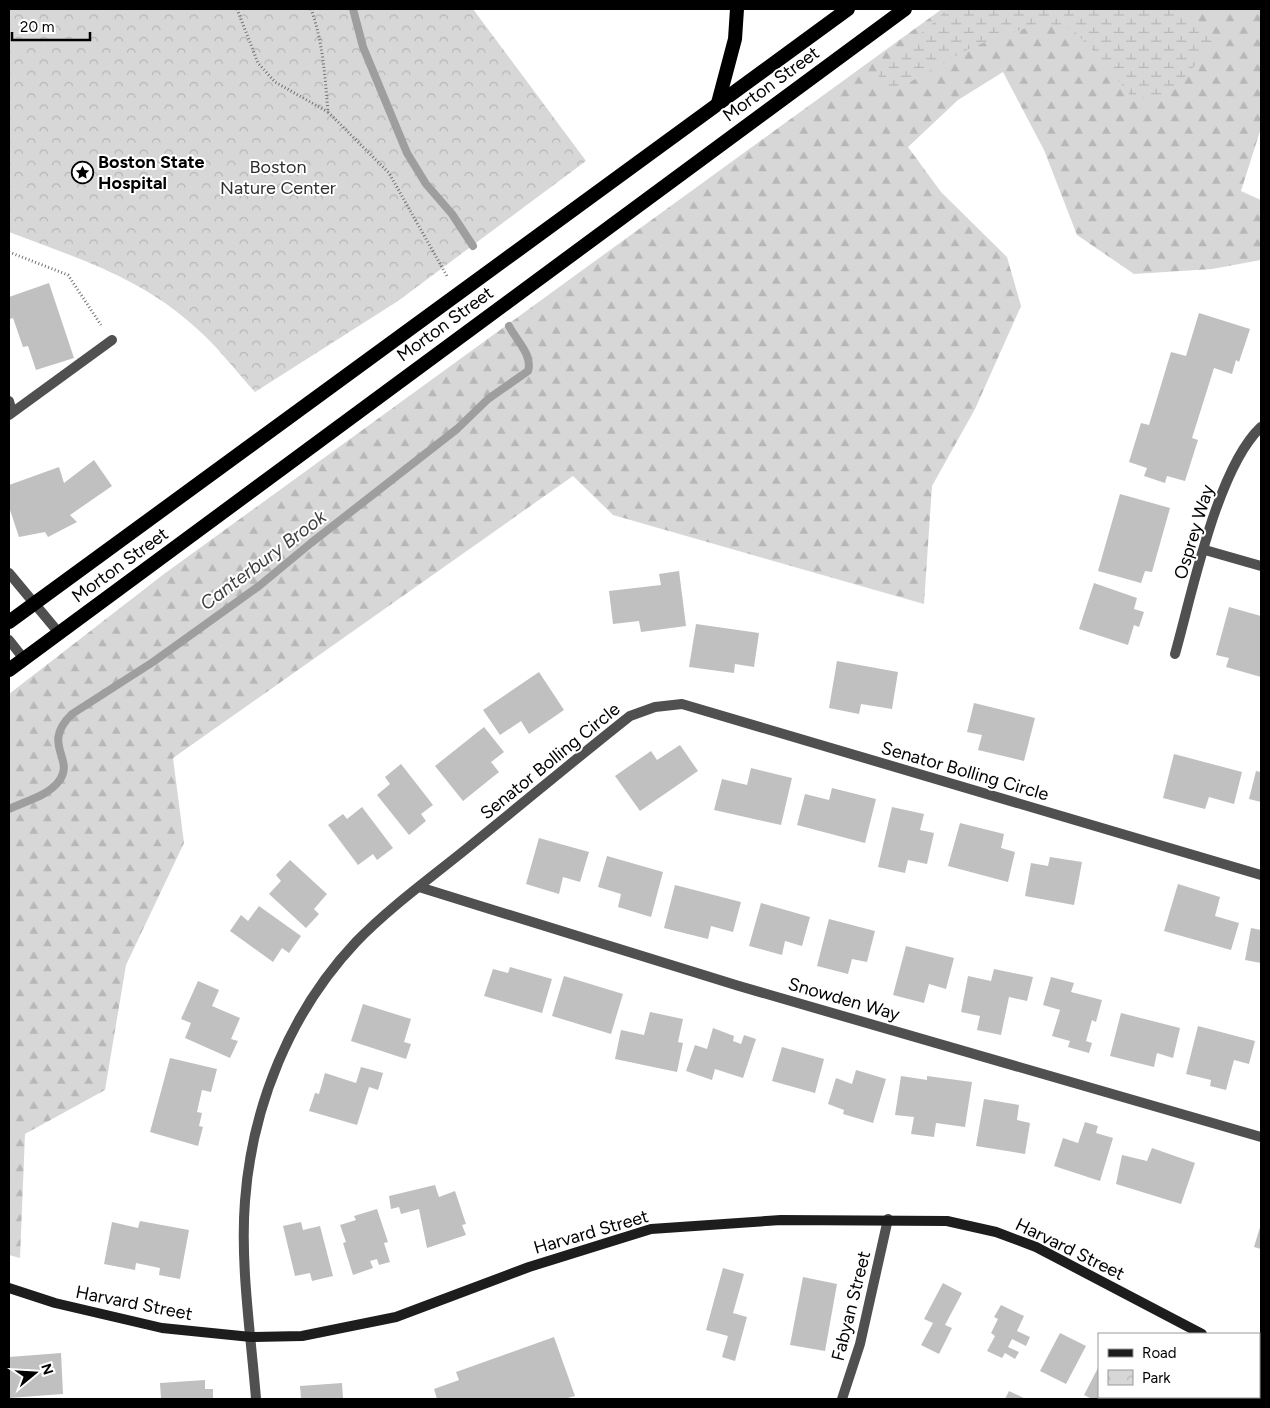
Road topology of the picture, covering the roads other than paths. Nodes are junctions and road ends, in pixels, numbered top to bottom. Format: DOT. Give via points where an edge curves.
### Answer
graph roads {
  1 [pos="737,9"];
  2 [pos="848,9"];
  3 [pos="905,9"];
  4 [pos="718,103"];
  5 [pos="112,340"];
  6 [pos="9,401"];
  7 [pos="11,413"];
  8 [pos="1261,427"];
  9 [pos="1205,550"];
  10 [pos="1261,566"];
  11 [pos="9,572"];
  12 [pos="34,603"];
  13 [pos="9,622"];
  14 [pos="59,633"];
  15 [pos="9,640"];
  16 [pos="1176,654"];
  17 [pos="24,659"];
  18 [pos="9,670"];
  19 [pos="1261,874"];
  20 [pos="419,888"];
  21 [pos="1261,1136"];
  22 [pos="888,1219"];
  23 [pos="9,1288"];
  24 [pos="1200,1333"];
  25 [pos="251,1337"];
  26 [pos="256,1399"];
  27 [pos="842,1399"];
  1 -- 4 [label="highway" via="735,38"];
  2 -- 4 [label="highway, Morton Street"];
  3 -- 14 [label="highway, Morton Street"];
  4 -- 12 [label="highway, Morton Street"];
  5 -- 7 [label="street"];
  6 -- 7 [label="street"];
  8 -- 9 [label="street, Osprey Way" via="1234,463"];
  9 -- 10 [label="street"];
  9 -- 16 [label="street, Osprey Way"];
  11 -- 12 [label="street"];
  12 -- 13 [label="highway, Morton Street"];
  12 -- 14 [label="street"];
  14 -- 17 [label="highway, Morton Street"];
  15 -- 17 [label="street"];
  17 -- 18 [label="highway, Morton Street"];
  19 -- 20 [label="street, Senator Bolling Circle" via="682,704 655,707 630,716"];
  20 -- 21 [label="street, Snowden Way" via="739,986"];
  20 -- 25 [label="street, Senator Bolling Circle" via="356,943 322,986 284,1046 264,1094 245,1202 245,1260"];
  22 -- 24 [label="main road, Harvard Street" via="947,1221 996,1232 1036,1247"];
  22 -- 25 [label="main road, Harvard Street" via="781,1220 652,1230 529,1267 396,1317 302,1336"];
  22 -- 27 [label="street, Fabyan Street" via="860,1344"];
  23 -- 25 [label="main road, Harvard Street" via="55,1304 162,1328"];
  25 -- 26 [label="street, Senator Bolling Circle"];
}
